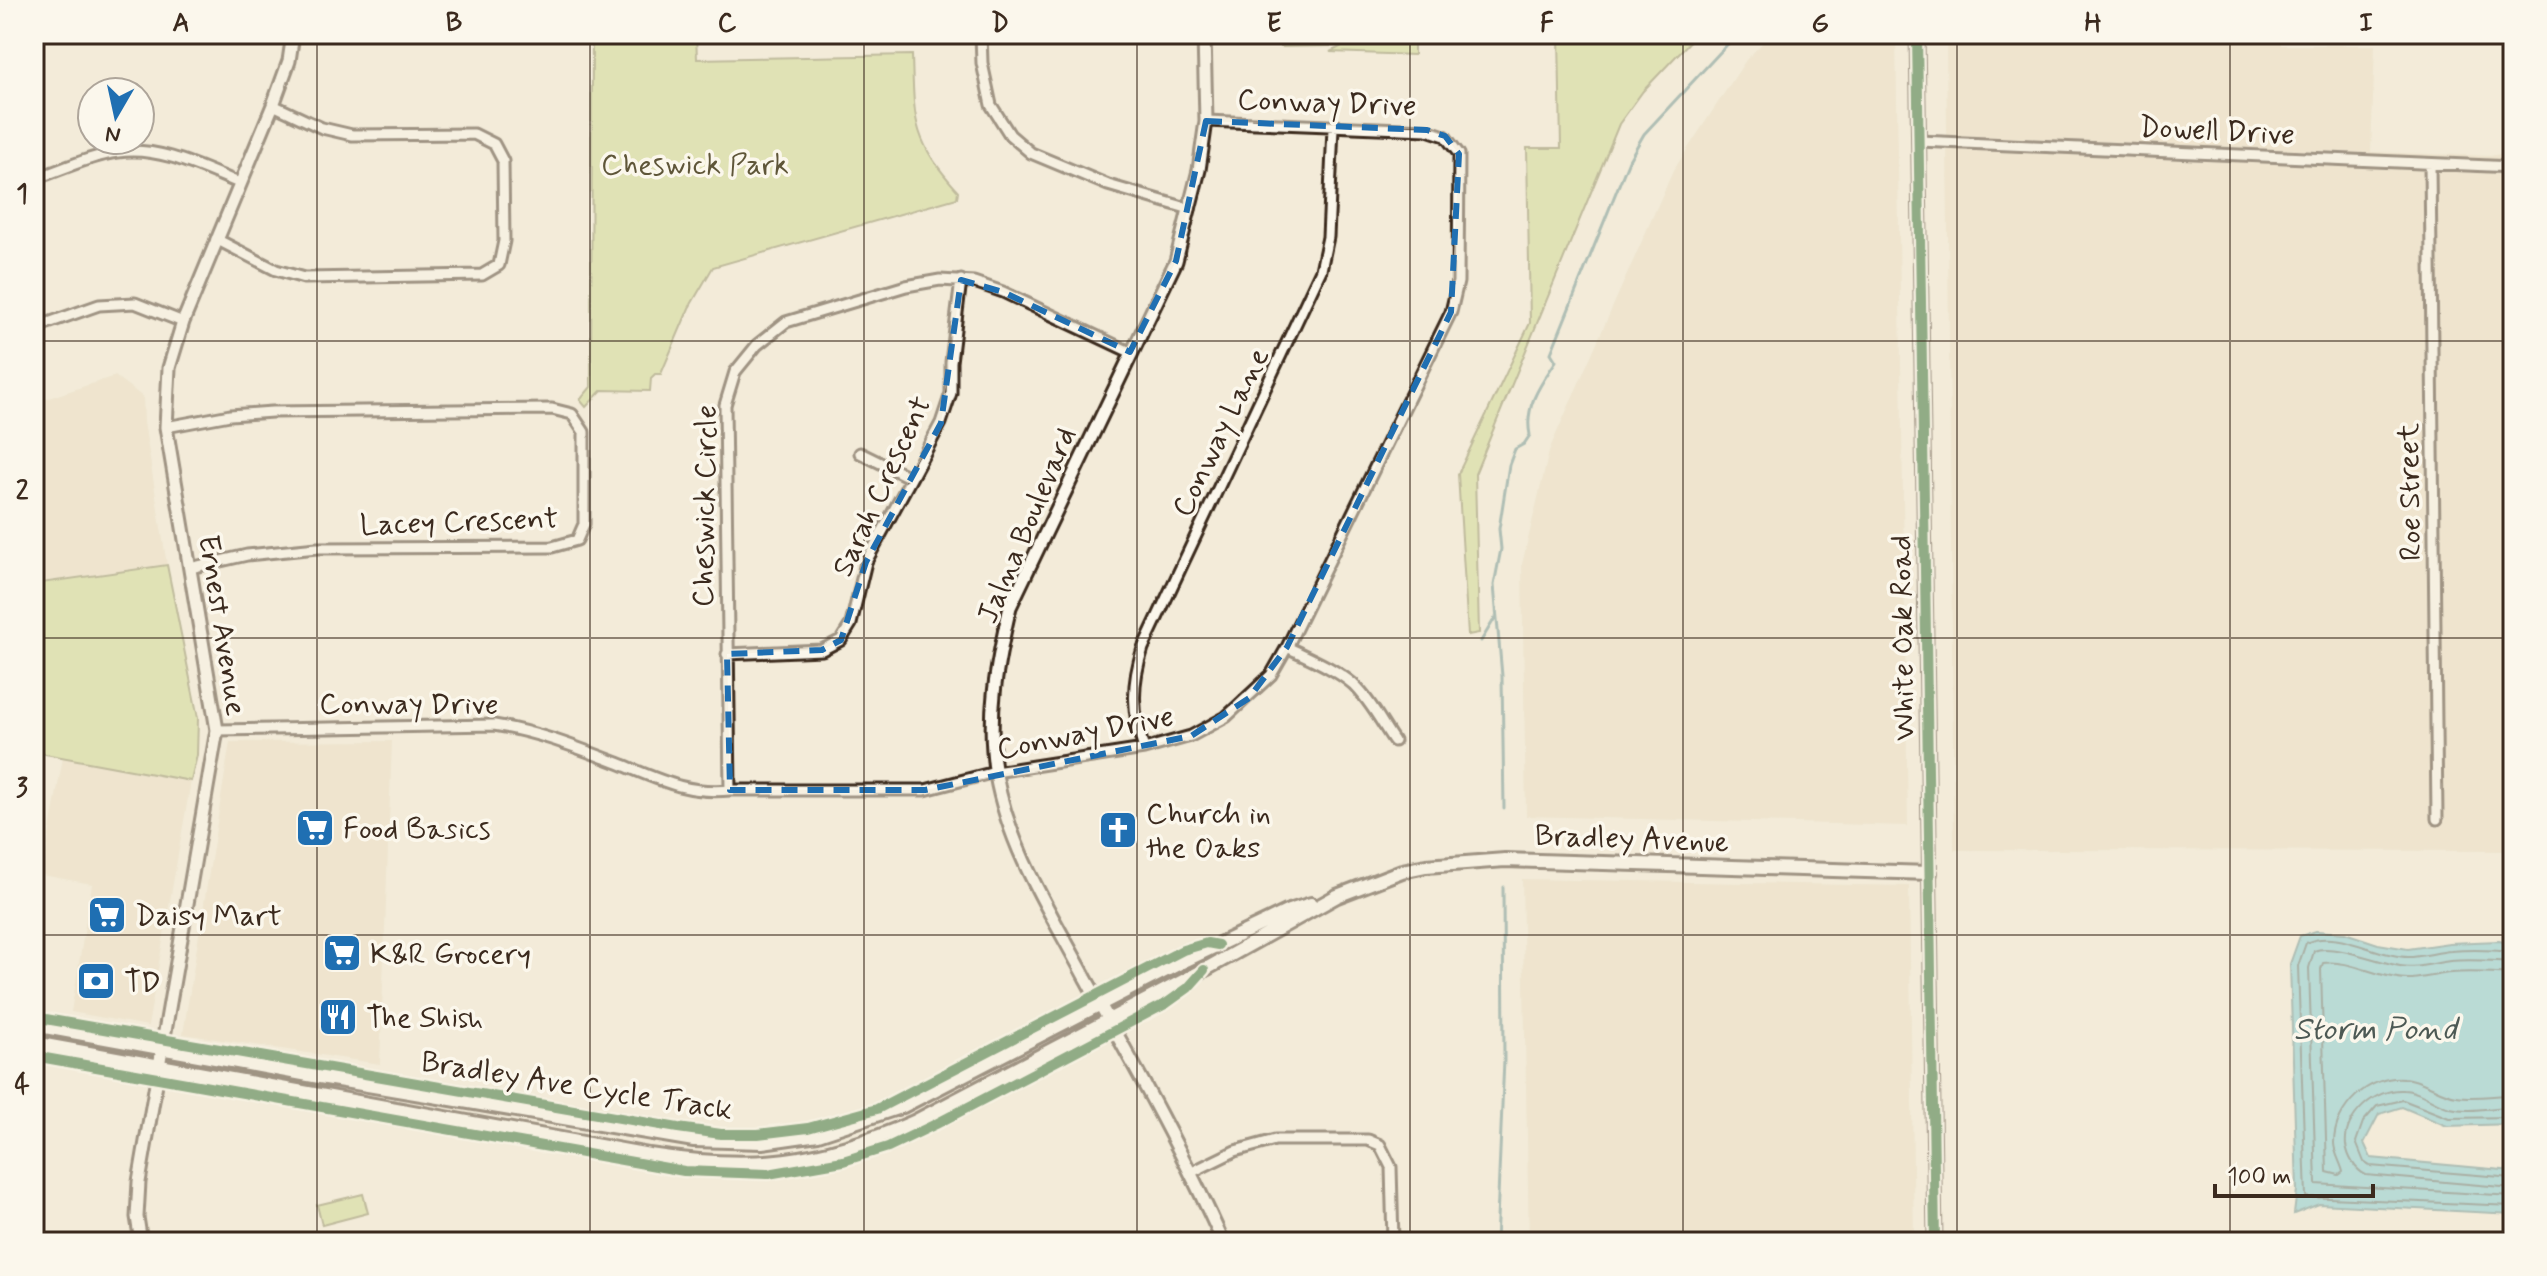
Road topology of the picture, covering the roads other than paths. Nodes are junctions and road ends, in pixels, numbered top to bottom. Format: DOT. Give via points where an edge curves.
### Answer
graph roads {
  1 [pos="293,34"];
  2 [pos="981,34"];
  3 [pos="1204,34"];
  4 [pos="1917,34"];
  5 [pos="273,105"];
  6 [pos="1206,121"];
  7 [pos="1333,128"];
  8 [pos="1919,141"];
  9 [pos="2430,164"];
  10 [pos="2513,167"];
  11 [pos="34,179"];
  12 [pos="239,183"];
  13 [pos="1190,209"];
  14 [pos="216,239"];
  15 [pos="961,280"];
  16 [pos="183,322"];
  17 [pos="34,328"];
  18 [pos="1130,352"];
  19 [pos="166,427"];
  20 [pos="860,453"];
  21 [pos="911,478"];
  22 [pos="190,568"];
  23 [pos="1287,647"];
  24 [pos="727,654"];
  25 [pos="217,730"];
  26 [pos="1394,741"];
  27 [pos="1144,749"];
  28 [pos="995,772"];
  29 [pos="730,790"];
  30 [pos="2437,819"];
  31 [pos="1930,873"];
  32 [pos="1337,896"];
  33 [pos="1101,1005"];
  34 [pos="1109,1020"];
  35 [pos="34,1025"];
  36 [pos="34,1043"];
  37 [pos="163,1049"];
  38 [pos="160,1066"];
  39 [pos="1190,1173"];
  40 [pos="141,1242"];
  41 [pos="1223,1242"];
  42 [pos="1393,1242"];
  43 [pos="1935,1242"];
  1 -- 5 [label="street, Ernest Avenue"];
  2 -- 13 [label="street" via="991,105 1020,144 1108,185"];
  3 -- 6 [label="street, Jalna Boulevard"];
  4 -- 8 [label="street, White Oak Road"];
  5 -- 12 [label="street, Ernest Avenue"];
  5 -- 14 [label="street" via="322,128 352,135 474,134 494,144 503,161 504,241 499,265 482,275 304,278 276,270"];
  6 -- 7 [label="street, Conway Drive"];
  6 -- 13 [label="street, Jalna Boulevard"];
  7 -- 23 [label="street, Conway Drive" via="1427,130 1445,136 1459,154 1458,282 1451,312"];
  7 -- 27 [label="street, Conway Lane" via="1328,237 1321,270 1134,675"];
  8 -- 9 [label="street, Dowell Drive"];
  8 -- 31 [label="street, White Oak Road"];
  9 -- 10 [label="street, Dowell Drive"];
  9 -- 30 [label="street, Roe Street"];
  11 -- 12 [label="street" via="119,152 156,153"];
  12 -- 14 [label="street, Ernest Avenue"];
  13 -- 18 [label="street, Jalna Boulevard" via="1176,261"];
  14 -- 16 [label="street, Ernest Avenue"];
  15 -- 18 [label="street, Cheswick Circle" via="1003,292"];
  15 -- 21 [label="street, Sarah Crescent" via="951,393"];
  15 -- 24 [label="street, Cheswick Circle" via="906,286 786,322 735,372 725,405"];
  16 -- 17 [label="street" via="135,303 99,305"];
  16 -- 19 [label="street, Ernest Avenue" via="169,368"];
  18 -- 28 [label="street, Jalna Boulevard" via="1010,607 991,709"];
  19 -- 22 [label="street, Ernest Avenue"];
  19 -- 22 [label="street, Lacey Crescent" via="272,412 552,409 572,414 584,432 584,524 577,540 552,547 317,548"];
  20 -- 21 [label="street"];
  21 -- 24 [label="street, Sarah Crescent" via="866,562 851,624 841,640 822,650"];
  22 -- 25 [label="street, Ernest Avenue"];
  23 -- 26 [label="street" via="1353,684"];
  23 -- 27 [label="street, Conway Drive" via="1271,675 1226,717 1191,736"];
  24 -- 29 [label="street, Cheswick Circle"];
  25 -- 29 [label="street, Conway Drive" via="494,725 560,742 704,793"];
  25 -- 37 [label="street, Ernest Avenue"];
  27 -- 28 [label="street, Conway Drive"];
  28 -- 29 [label="street, Conway Drive" via="925,790"];
  28 -- 33 [label="street, Jalna Boulevard" via="1020,854"];
  31 -- 32 [label="main road, Bradley Avenue" via="1480,860 1402,871"];
  31 -- 43 [label="street, White Oak Road"];
  32 -- 33 [label="main road, Bradley Avenue" via="1289,911"];
  32 -- 34 [label="main road, Bradley Avenue"];
  33 -- 34 [label="street, Jalna Boulevard"];
  33 -- 37 [label="main road, Bradley Avenue" via="903,1106 833,1130 762,1142 694,1140"];
  34 -- 38 [label="main road, Bradley Avenue" via="869,1142 775,1163 675,1159"];
  34 -- 39 [label="street, Jalna Boulevard"];
  35 -- 37 [label="main road, Bradley Avenue"];
  36 -- 38 [label="main road, Bradley Avenue"];
  37 -- 38 [label="street, Ernest Avenue"];
  38 -- 40 [label="street, Ernest Avenue" via="139,1182"];
  39 -- 41 [label="street, Jalna Boulevard"];
  39 -- 42 [label="street" via="1235,1151 1275,1140 1368,1140 1380,1145 1391,1167"];
}
